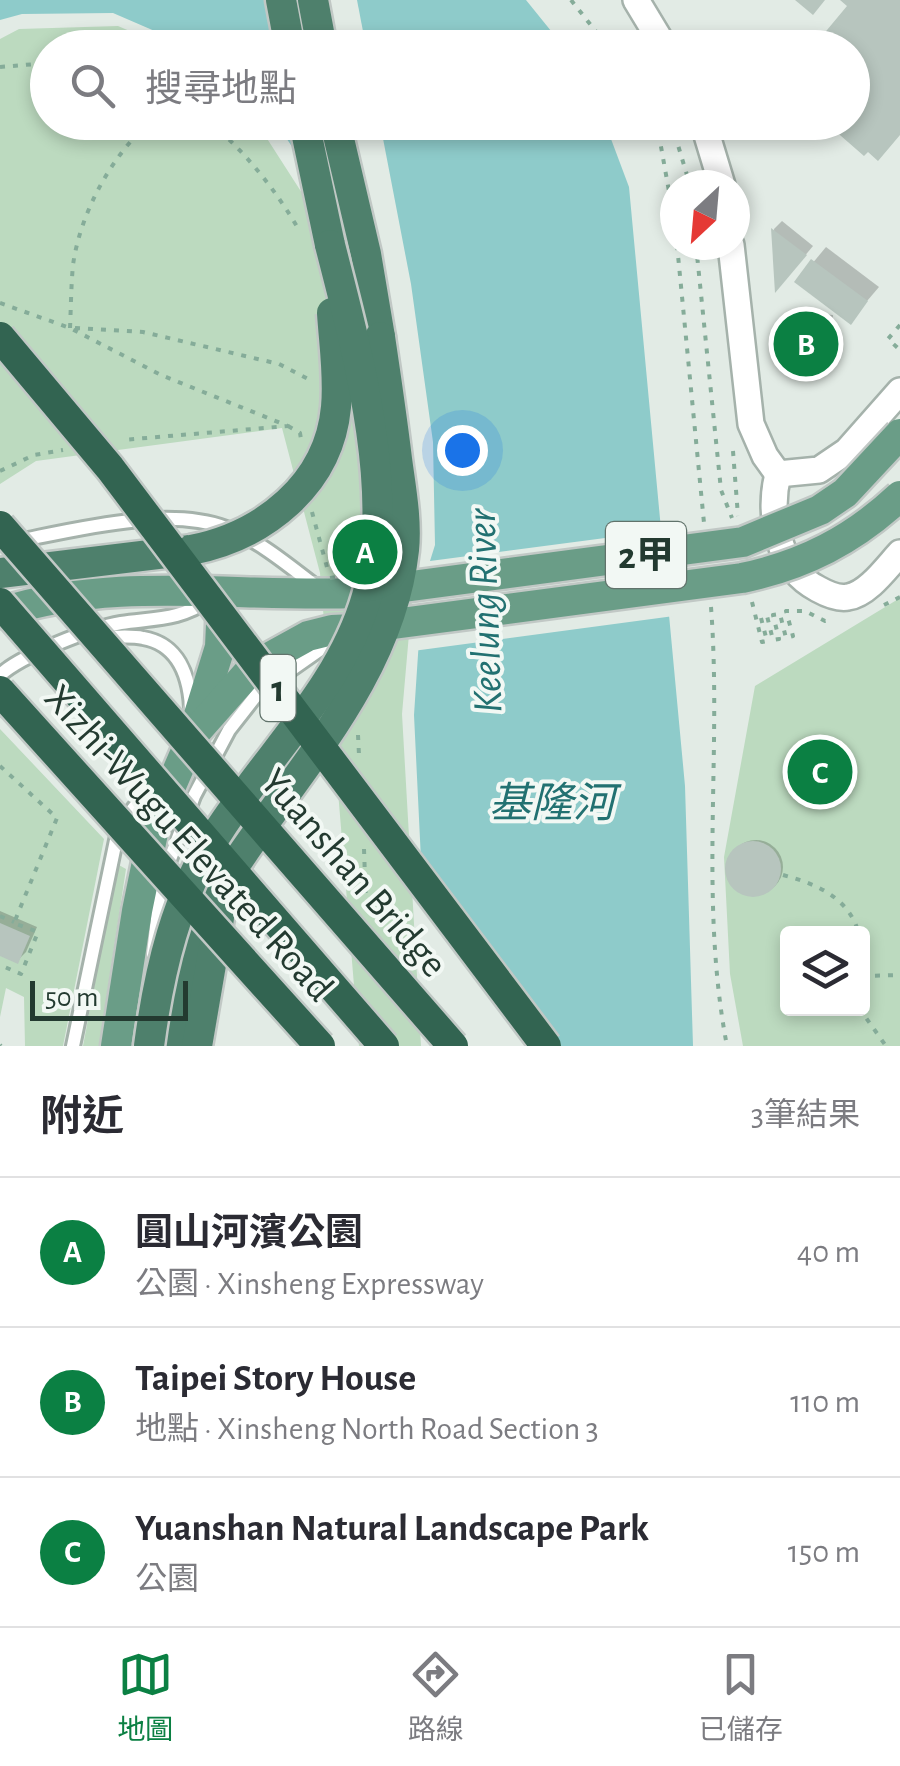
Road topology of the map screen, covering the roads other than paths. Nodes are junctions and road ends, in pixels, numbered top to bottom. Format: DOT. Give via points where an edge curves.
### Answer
graph roads {
  1 [pos="281,0"];
  2 [pos="313,0"];
  3 [pos="636,0"];
  4 [pos="287,30"];
  5 [pos="319,30"];
  6 [pos="654,30"];
  7 [pos="308,140"];
  8 [pos="340,140"];
  9 [pos="708,140"];
  10 [pos="717,170"];
  11 [pos="330,246"];
  12 [pos="733,260"];
  13 [pos="0,337"];
  14 [pos="900,392"];
  15 [pos="900,434"];
  16 [pos="778,474"];
  17 [pos="900,496"];
  18 [pos="0,526"];
  19 [pos="0,545"];
  20 [pos="900,553"];
  21 [pos="0,573"];
  22 [pos="221,592"];
  23 [pos="342,594"];
  24 [pos="0,604"];
  25 [pos="0,613"];
  26 [pos="352,630"];
  27 [pos="88,634"];
  28 [pos="0,676"];
  29 [pos="0,691"];
  30 [pos="193,735"];
  31 [pos="238,858"];
  32 [pos="73,1046"];
  33 [pos="116,1046"];
  34 [pos="140,1046"];
  35 [pos="148,1046"];
  36 [pos="172,1046"];
  37 [pos="197,1046"];
  38 [pos="320,1046"];
  39 [pos="384,1046"];
  40 [pos="453,1046"];
  41 [pos="546,1046"];
  1 -- 4 [label="highway"];
  2 -- 5 [label="highway"];
  3 -- 6 [label="street"];
  7 -- 11 [label="highway"];
  8 -- 31 [label="highway, bridge" via="380,336 404,550 378,649 356,690"];
  9 -- 10 [label="street"];
  11 -- 21 [label="highway, bridge" via="336,405 317,466 290,501 251,531 220,544"];
  11 -- 35 [label="highway, bridge" via="377,489 368,592 334,671 197,868 163,960"];
  12 -- 16 [label="street" via="751,424"];
  13 -- 41 [label="highway, 1, bridge" via="110,468"];
  14 -- 16 [label="street" via="847,452 820,470"];
  15 -- 23 [label="main road, 2甲, bridge" via="845,493 744,542"];
  16 -- 20 [label="street" via="772,499 780,542 806,583 849,598"];
  17 -- 26 [label="main road, 2甲, bridge" via="840,544 774,572"];
  18 -- 40 [label="highway, Yuanshan Bridge, bridge"];
  19 -- 23 [label="lane" via="70,530 198,520 228,528"];
  22 -- 23 [label="main road, 2甲"];
  22 -- 25 [label="main road, 2甲" via="75,597"];
  22 -- 27 [label="lane" via="188,614"];
  22 -- 30 [label="main road" via="220,646"];
  24 -- 39 [label="highway, bridge"];
  26 -- 30 [label="main road, 2甲" via="308,636 254,666"];
  26 -- 34 [label="lane" via="258,692 228,730 194,796 162,884"];
  27 -- 28 [label="lane" via="52,645"];
  27 -- 30 [label="lane" via="164,645 182,663 190,685"];
  29 -- 38 [label="highway, Xizhi-Wugu Elevated Road, bridge"];
  30 -- 32 [label="lane" via="119,826"];
  30 -- 33 [label="main road, 2甲" via="152,839"];
  31 -- 36 [label="highway, bridge" via="191,954"];
  31 -- 37 [label="highway, bridge" via="217,926"];
}
